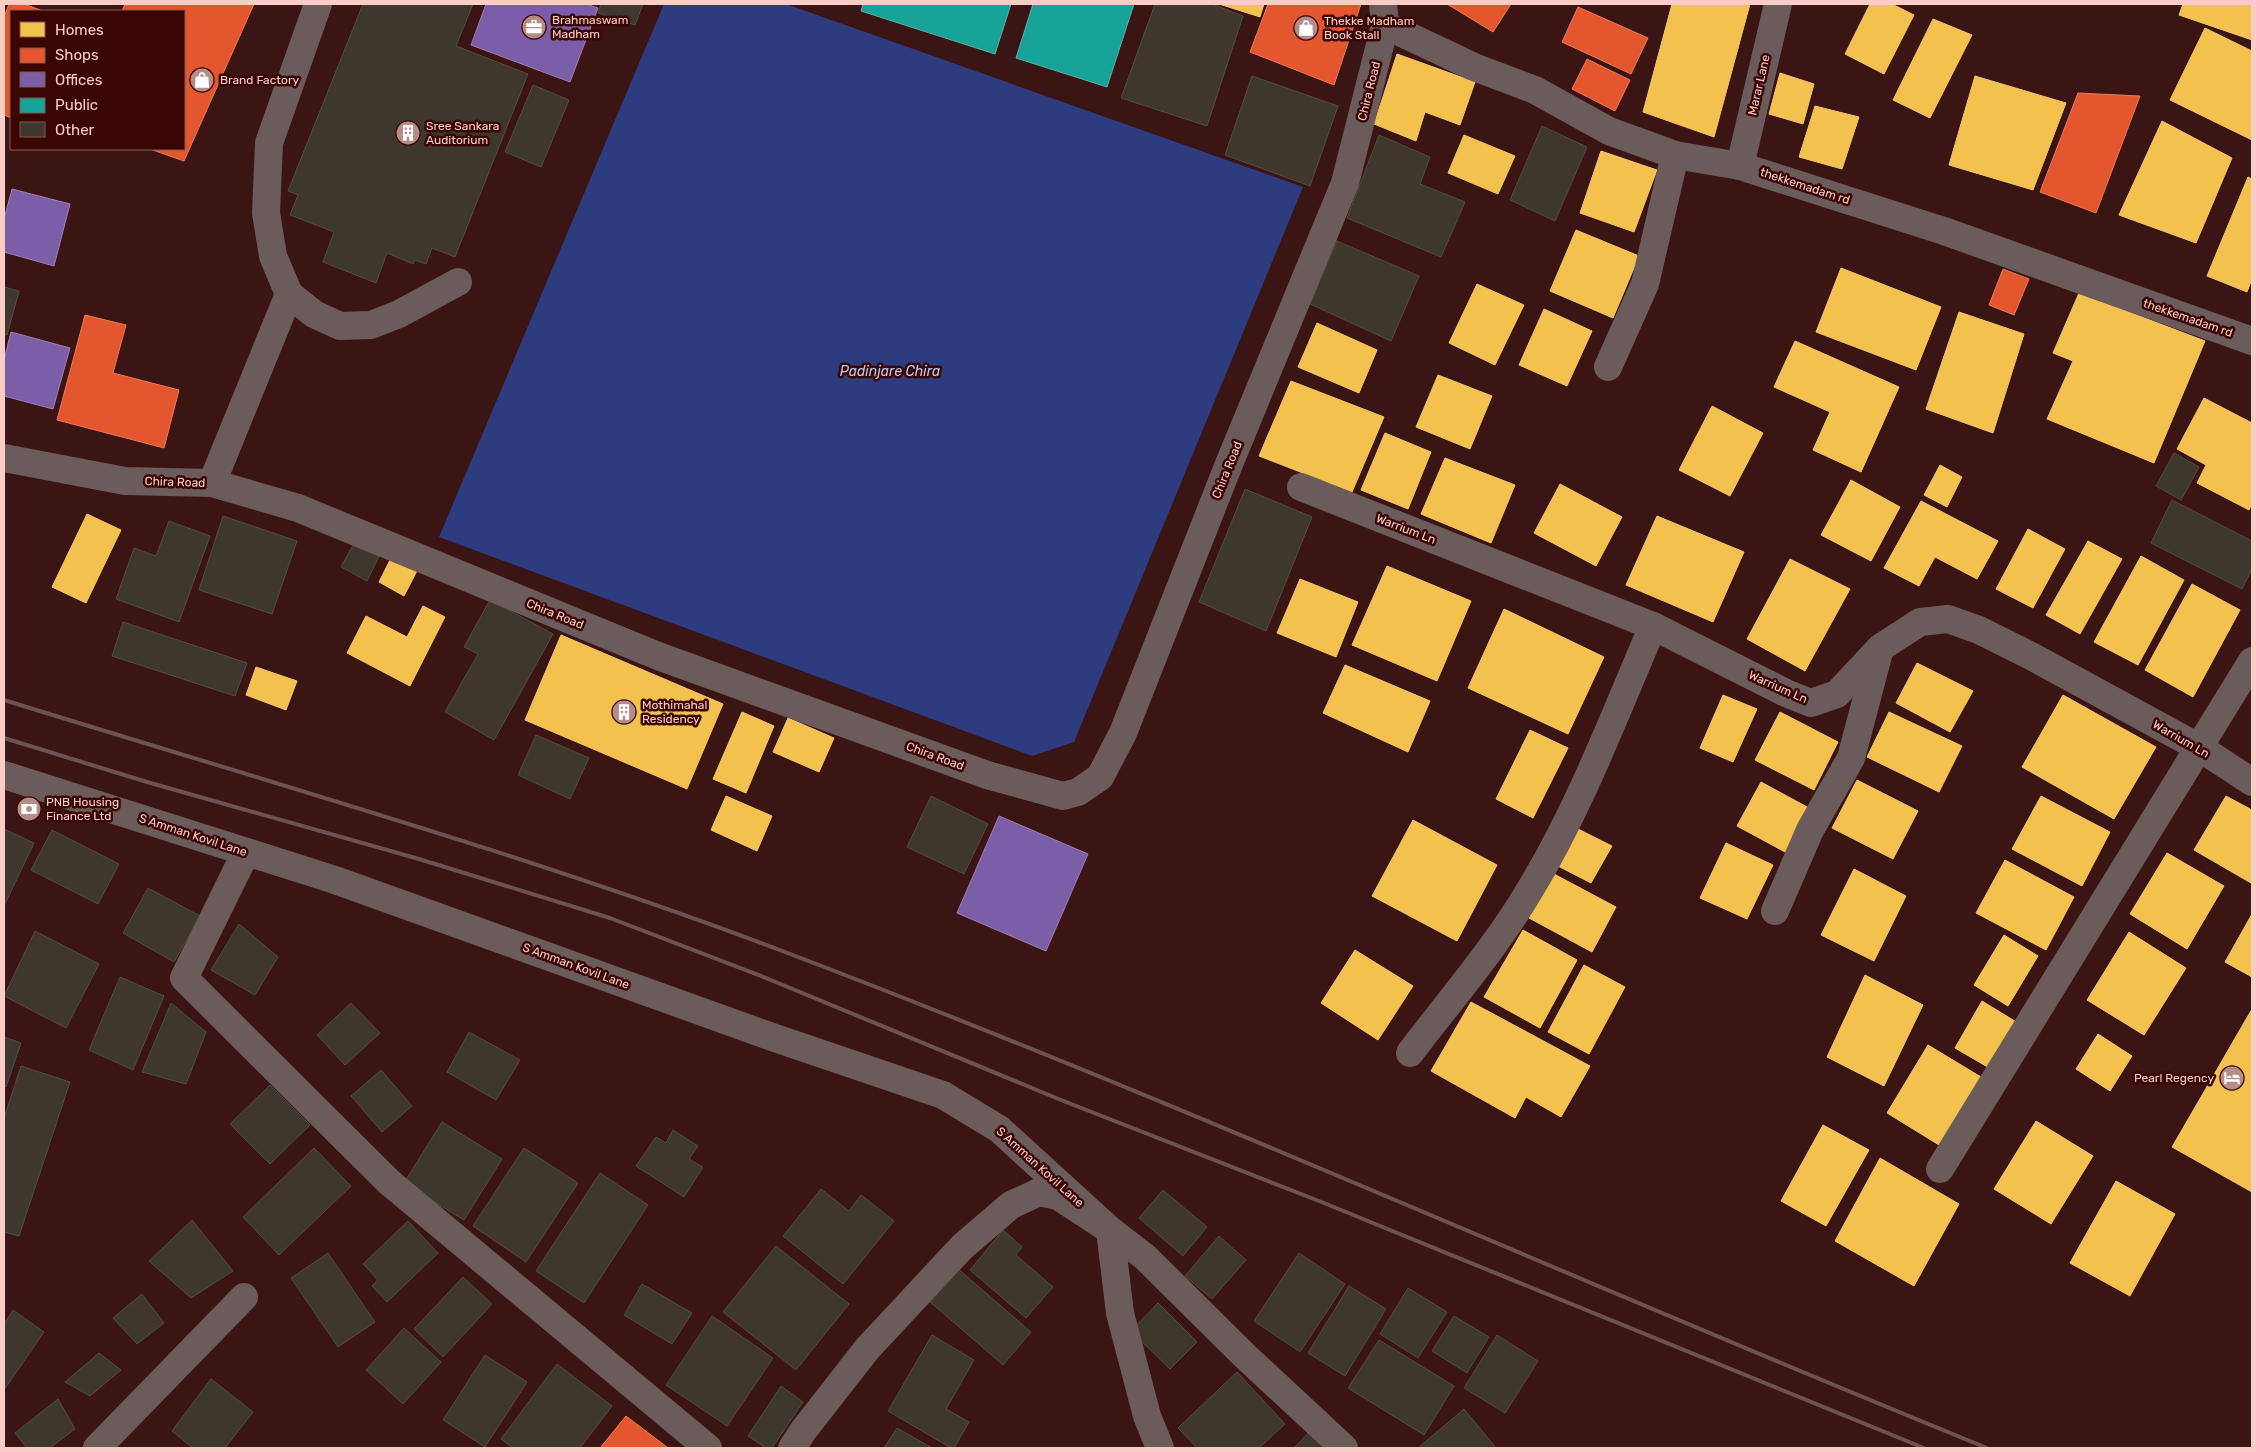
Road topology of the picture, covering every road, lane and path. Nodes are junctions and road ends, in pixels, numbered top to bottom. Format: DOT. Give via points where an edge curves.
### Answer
graph roads {
  1 [pos="318,4"];
  2 [pos="1778,4"];
  3 [pos="1384,14"];
  4 [pos="1675,155"];
  5 [pos="1740,166"];
  6 [pos="458,282"];
  7 [pos="289,294"];
  8 [pos="2252,341"];
  9 [pos="1608,367"];
  10 [pos="4,458"];
  11 [pos="212,484"];
  12 [pos="1301,487"];
  13 [pos="1653,626"];
  14 [pos="1880,648"];
  15 [pos="2252,661"];
  16 [pos="2200,748"];
  17 [pos="4,775"];
  18 [pos="2252,782"];
  19 [pos="246,852"];
  20 [pos="1775,911"];
  21 [pos="1410,1053"];
  22 [pos="1940,1169"];
  23 [pos="1110,1230"];
  24 [pos="244,1297"];
  25 [pos="97,1448"];
  26 [pos="708,1448"];
  27 [pos="792,1448"];
  28 [pos="1160,1448"];
  29 [pos="1344,1448"];
  1 -- 7 [label="street" via="269,143 266,213 273,256"];
  2 -- 5 [label="street, Marar Lane"];
  3 -- 4 [label="street, thekkemadam rd" via="1474,66 1535,90 1609,131"];
  3 -- 11 [label="street, Chira Road" via="1346,184 1229,464 1123,733 1100,777 1078,792 1063,796 987,775 658,656 298,508"];
  4 -- 5 [label="street, thekkemadam rd"];
  4 -- 9 [label="street" via="1644,284"];
  5 -- 8 [label="street, thekkemadam rd" via="1944,231"];
  6 -- 7 [label="street" via="399,314 371,325 340,326 314,314"];
  7 -- 11 [label="street"];
  10 -- 11 [label="street, Chira Road" via="125,481"];
  12 -- 13 [label="street, Warrium Ln"];
  13 -- 14 [label="street, Warrium Ln" via="1810,703 1836,694"];
  13 -- 21 [label="street" via="1570,817 1531,888 1485,955"];
  14 -- 16 [label="street, Warrium Ln" via="1920,622 1948,619 1979,630 2033,657"];
  14 -- 20 [label="street" via="1852,758 1810,830"];
  15 -- 16 [label="street"];
  16 -- 18 [label="street, Warrium Ln"];
  16 -- 22 [label="street"];
  17 -- 19 [label="street, S Amman Kovil Lane"];
  19 -- 23 [label="street, S Amman Kovil Lane" via="344,883 943,1095 999,1129"];
  19 -- 26 [label="street" via="184,978 389,1182"];
  23 -- 27 [label="street" via="1058,1196 1039,1192 1010,1205 962,1247 866,1349"];
  23 -- 28 [label="street" via="1120,1313 1147,1416"];
  23 -- 29 [label="street" via="1145,1257"];
  24 -- 25 [label="street"];
}
